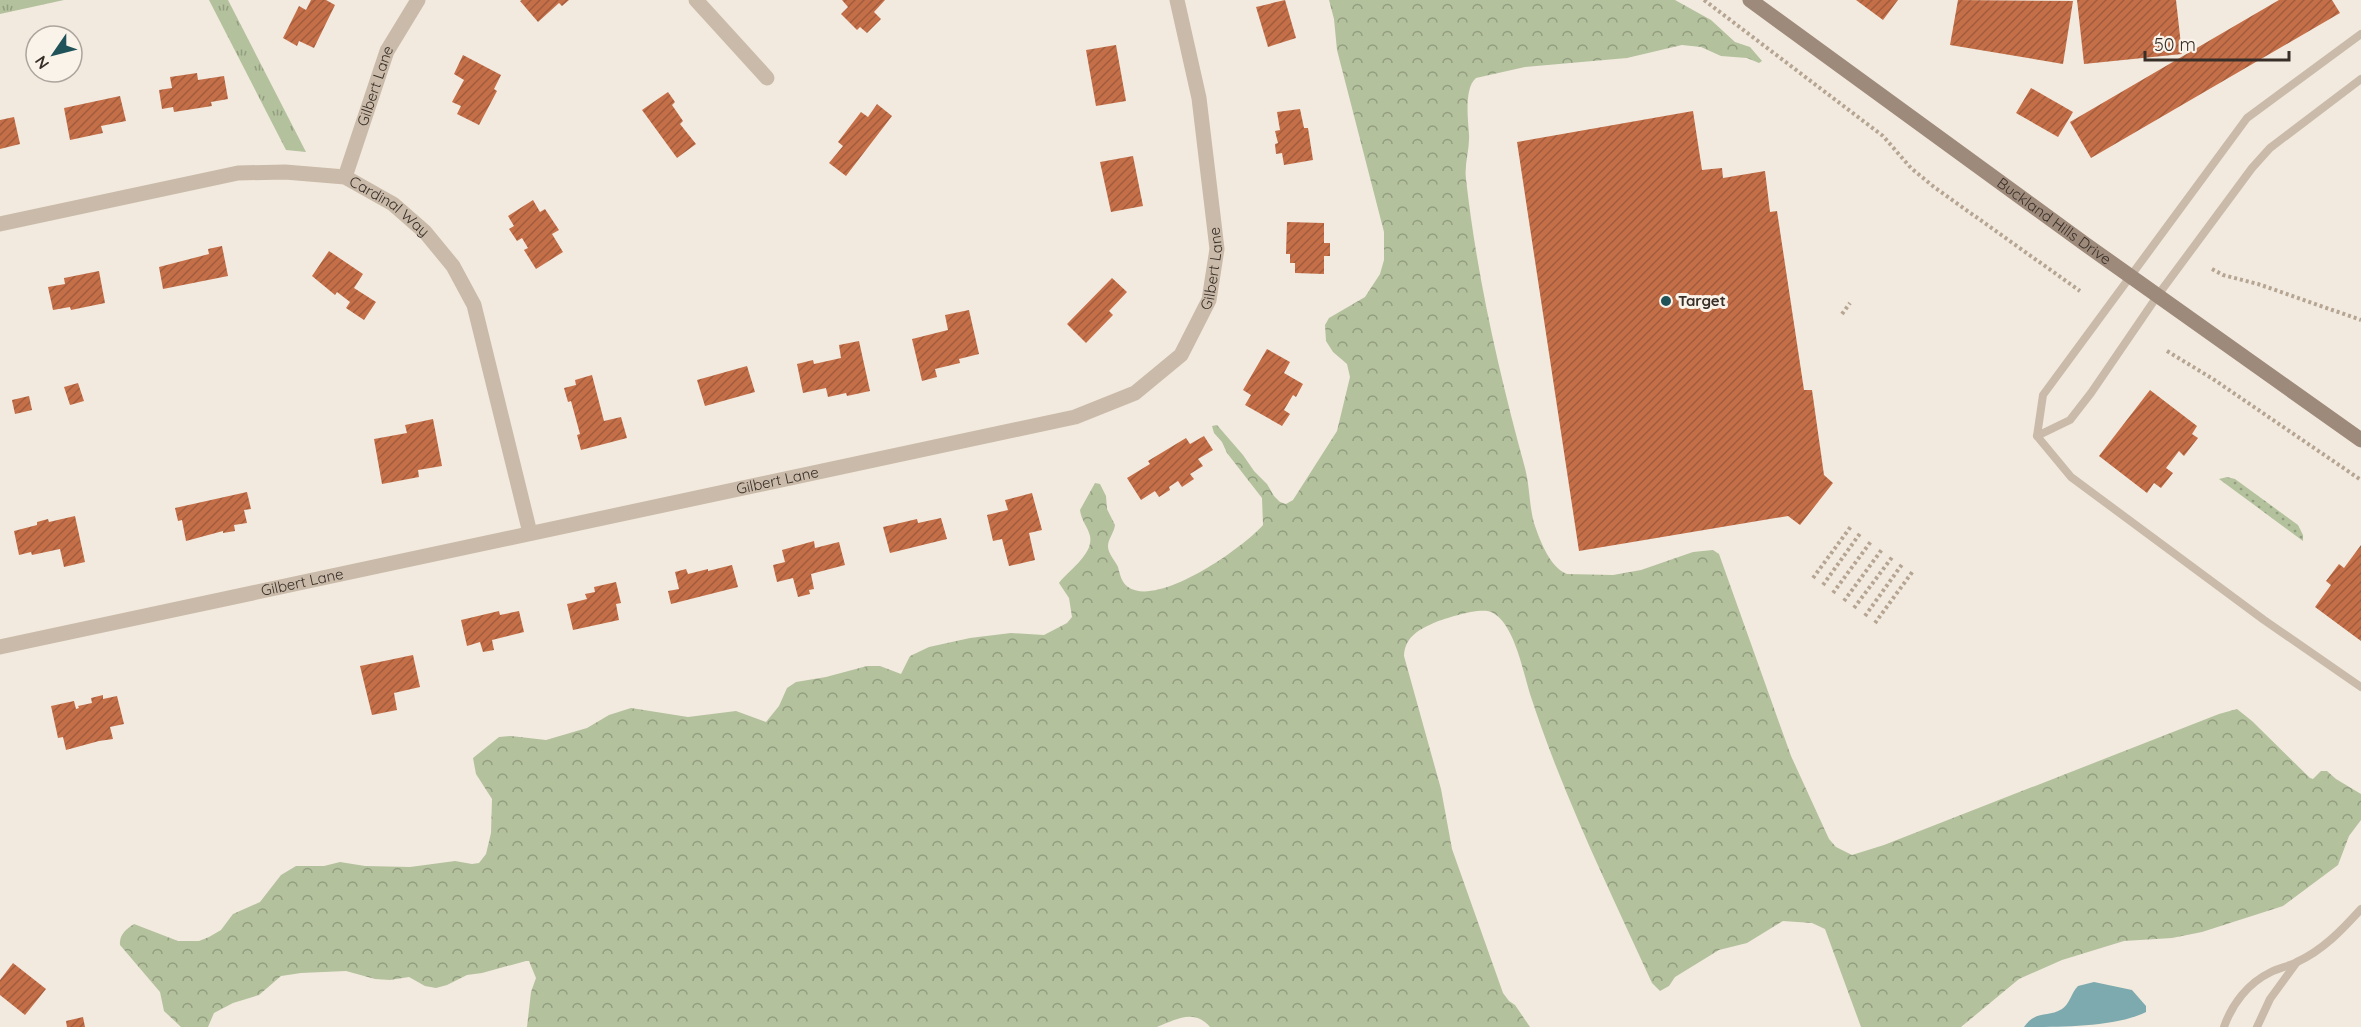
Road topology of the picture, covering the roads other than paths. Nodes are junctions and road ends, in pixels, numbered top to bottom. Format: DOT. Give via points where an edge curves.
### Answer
graph roads {
  1 [pos="418,0"];
  2 [pos="696,0"];
  3 [pos="1177,0"];
  4 [pos="1750,0"];
  5 [pos="2361,34"];
  6 [pos="767,78"];
  7 [pos="2361,79"];
  8 [pos="345,177"];
  9 [pos="0,224"];
  10 [pos="2130,276"];
  11 [pos="2158,295"];
  12 [pos="2037,436"];
  13 [pos="2361,440"];
  14 [pos="530,533"];
  15 [pos="0,647"];
  16 [pos="2361,687"];
  17 [pos="2361,909"];
  18 [pos="2298,962"];
  19 [pos="2224,1027"];
  20 [pos="2257,1027"];
  1 -- 8 [label="street, Gilbert Lane" via="387,51"];
  2 -- 6 [label="street"];
  3 -- 14 [label="street, Gilbert Lane" via="1199,98 1217,249 1209,300 1181,355 1135,393 1075,417"];
  4 -- 10 [label="street, Buckland Hills Drive"];
  5 -- 10 [label="lane" via="2247,118"];
  7 -- 11 [label="lane" via="2270,148"];
  8 -- 9 [label="street, Cardinal Way" via="238,173"];
  8 -- 14 [label="street, Cardinal Way" via="393,204 425,232 453,266 474,305"];
  10 -- 11 [label="street, Buckland Hills Drive"];
  10 -- 12 [label="lane" via="2043,395"];
  11 -- 12 [label="lane" via="2070,420"];
  11 -- 13 [label="street, Buckland Hills Drive"];
  12 -- 16 [label="lane" via="2071,477"];
  14 -- 15 [label="street, Gilbert Lane"];
  17 -- 18 [label="lane" via="2336,938"];
  18 -- 19 [label="lane" via="2270,972 2254,983 2229,1012"];
  18 -- 20 [label="lane" via="2270,999"];
}
